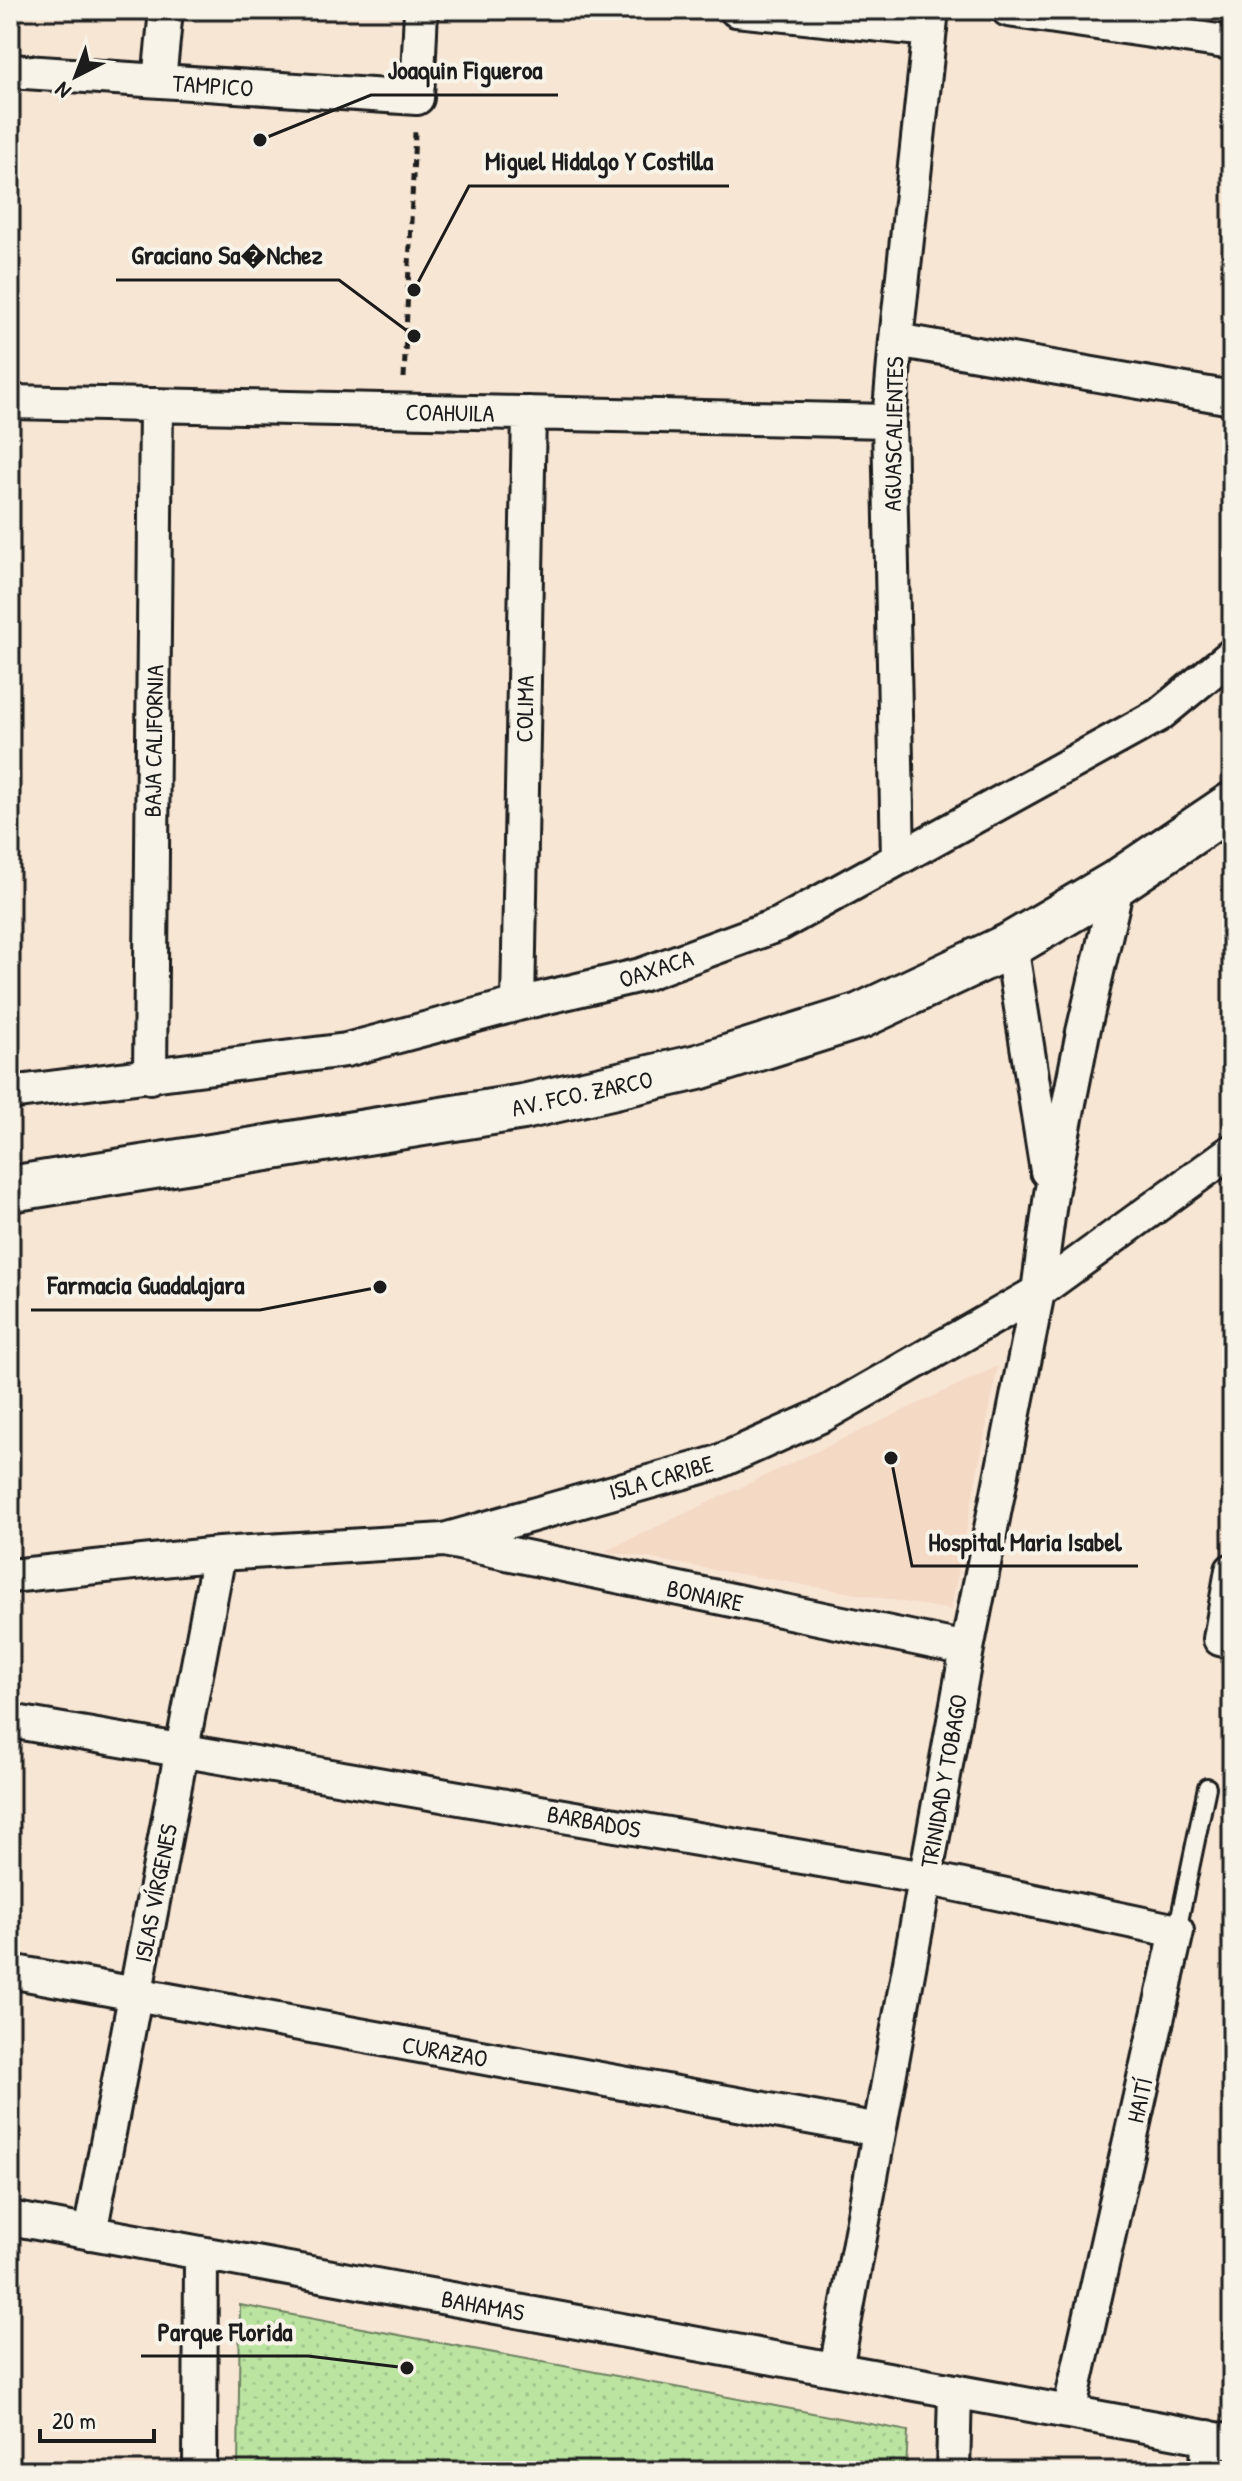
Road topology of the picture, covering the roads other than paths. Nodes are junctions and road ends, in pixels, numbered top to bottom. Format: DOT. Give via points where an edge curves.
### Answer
graph roads {
  1 [pos="166,10"];
  2 [pos="421,10"];
  3 [pos="736,10"];
  4 [pos="1008,10"];
  5 [pos="931,20"];
  6 [pos="1232,43"];
  7 [pos="10,71"];
  8 [pos="159,81"];
  9 [pos="896,340"];
  10 [pos="1232,398"];
  11 [pos="10,402"];
  12 [pos="156,405"];
  13 [pos="529,413"];
  14 [pos="889,421"];
  15 [pos="1232,655"];
  16 [pos="1232,805"];
  17 [pos="898,859"];
  18 [pos="1118,882"];
  19 [pos="1011,945"];
  20 [pos="518,1004"];
  21 [pos="150,1077"];
  22 [pos="10,1093"];
  23 [pos="1232,1151"];
  24 [pos="10,1189"];
  25 [pos="1051,1194"];
  26 [pos="1038,1292"];
  27 [pos="444,1540"];
  28 [pos="219,1554"];
  29 [pos="1232,1570"];
  30 [pos="10,1576"];
  31 [pos="1226,1640"];
  32 [pos="967,1649"];
  33 [pos="10,1721"];
  34 [pos="182,1750"];
  35 [pos="1207,1787"];
  36 [pos="925,1878"];
  37 [pos="1177,1931"];
  38 [pos="10,1971"];
  39 [pos="135,1994"];
  40 [pos="879,2130"];
  41 [pos="10,2218"];
  42 [pos="90,2233"];
  43 [pos="201,2253"];
  44 [pos="836,2369"];
  45 [pos="955,2391"];
  46 [pos="1069,2412"];
  47 [pos="1220,2439"];
  48 [pos="200,2471"];
  49 [pos="953,2471"];
  50 [pos="1207,2471"];
  1 -- 8 [label="street"];
  2 -- 8 [label="street, TAMPICO" via="417,98"];
  3 -- 5 [label="street"];
  4 -- 6 [label="street"];
  5 -- 9 [label="street, AGUASCALIENTES"];
  7 -- 8 [label="street, TAMPICO"];
  9 -- 10 [label="street"];
  9 -- 14 [label="street, AGUASCALIENTES"];
  11 -- 12 [label="street, COAHUILA"];
  12 -- 13 [label="street, COAHUILA"];
  12 -- 21 [label="street, BAJA CALIFORNIA"];
  13 -- 14 [label="street, COAHUILA"];
  13 -- 20 [label="street, COLIMA"];
  14 -- 17 [label="street, AGUASCALIENTES"];
  15 -- 17 [label="street, OAXACA" via="1159,715"];
  16 -- 18 [label="main road, AV. FCO. ZARCO"];
  17 -- 20 [label="street, OAXACA" via="780,924 641,975"];
  18 -- 19 [label="main road, AV. FCO. ZARCO"];
  18 -- 25 [label="street, TRINIDAD Y TOBAGO"];
  19 -- 24 [label="main road, AV. FCO. ZARCO" via="860,1016 698,1067 523,1107"];
  19 -- 25 [label="street, TRINIDAD Y TOBAGO"];
  20 -- 21 [label="street, OAXACA" via="346,1050"];
  21 -- 22 [label="street, OAXACA"];
  23 -- 26 [label="street, ISLA CARIBE"];
  25 -- 26 [label="street, TRINIDAD Y TOBAGO"];
  26 -- 27 [label="street, ISLA CARIBE" via="823,1415 716,1463"];
  26 -- 32 [label="street, TRINIDAD Y TOBAGO"];
  27 -- 28 [label="street, ISLA CARIBE"];
  27 -- 32 [label="street, BONAIRE"];
  28 -- 30 [label="street, ISLA CARIBE"];
  28 -- 34 [label="street, ISLAS VÍRGENES"];
  29 -- 31 [label="street"];
  32 -- 36 [label="street, TRINIDAD Y TOBAGO"];
  33 -- 34 [label="street, BARBADOS"];
  34 -- 36 [label="street, BARBADOS"];
  34 -- 39 [label="street, ISLAS VÍRGENES"];
  35 -- 37 [label="lane, HAITÍ"];
  36 -- 37 [label="street, BARBADOS"];
  36 -- 40 [label="street, TRINIDAD Y TOBAGO"];
  37 -- 46 [label="street, HAITÍ"];
  38 -- 39 [label="street, CURAZAO"];
  39 -- 40 [label="street, CURAZAO"];
  39 -- 42 [label="street, ISLAS VÍRGENES"];
  40 -- 44 [label="street, TRINIDAD Y TOBAGO"];
  41 -- 42 [label="street, BAHAMAS"];
  42 -- 43 [label="street, BAHAMAS"];
  43 -- 44 [label="street, BAHAMAS"];
  43 -- 48 [label="street"];
  44 -- 45 [label="street, BAHAMAS"];
  45 -- 46 [label="street, BAHAMAS"];
  45 -- 49 [label="street"];
  46 -- 47 [label="street, BAHAMAS"];
  47 -- 50 [label="street"];
}
